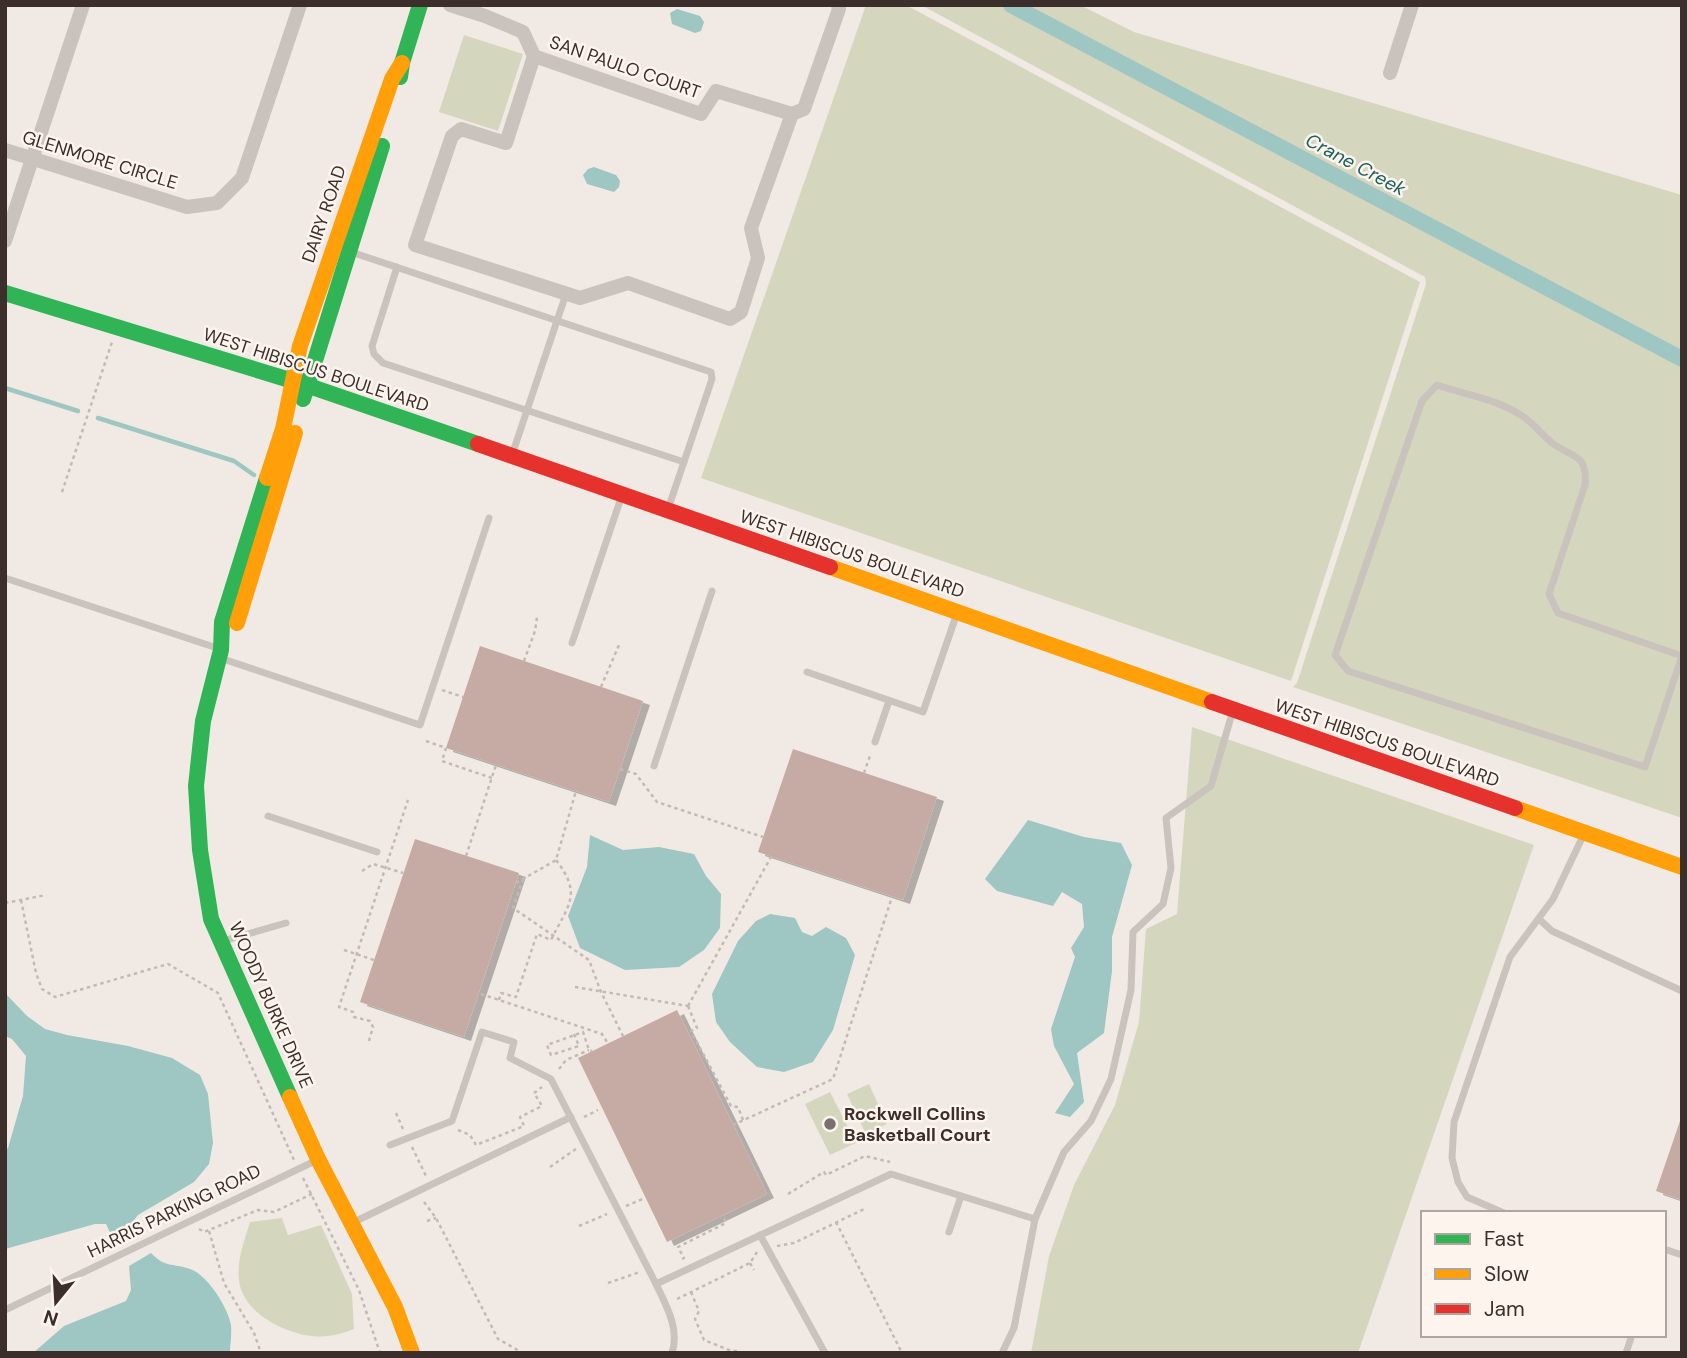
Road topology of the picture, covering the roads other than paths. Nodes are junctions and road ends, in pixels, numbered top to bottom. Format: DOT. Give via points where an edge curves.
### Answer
graph roads {
  1 [pos="83,5"];
  2 [pos="300,5"];
  3 [pos="420,5"];
  4 [pos="450,5"];
  5 [pos="838,5"];
  6 [pos="1412,5"];
  7 [pos="487,11"];
  8 [pos="534,56"];
  9 [pos="402,63"];
  10 [pos="1390,73"];
  11 [pos="792,114"];
  12 [pos="5,150"];
  13 [pos="31,159"];
  14 [pos="5,241"];
  15 [pos="334,245"];
  16 [pos="350,252"];
  17 [pos="397,267"];
  18 [pos="5,293"];
  19 [pos="566,294"];
  20 [pos="558,320"];
  21 [pos="299,383"];
  22 [pos="527,410"];
  23 [pos="512,456"];
  24 [pos="684,462"];
  25 [pos="622,494"];
  26 [pos="667,510"];
  27 [pos="489,518"];
  28 [pos="5,578"];
  29 [pos="712,591"];
  30 [pos="957,612"];
  31 [pos="572,643"];
  32 [pos="220,654"];
  33 [pos="1682,656"];
  34 [pos="807,672"];
  35 [pos="889,701"];
  36 [pos="1233,709"];
  37 [pos="875,742"];
  38 [pos="654,766"];
  39 [pos="268,816"];
  40 [pos="1585,833"];
  41 [pos="377,852"];
  42 [pos="1682,867"];
  43 [pos="1539,919"];
  44 [pos="286,923"];
  45 [pos="222,942"];
  46 [pos="1682,991"];
  47 [pos="571,1117"];
  48 [pos="390,1145"];
  49 [pos="318,1159"];
  50 [pos="961,1196"];
  51 [pos="1499,1211"];
  52 [pos="1035,1219"];
  53 [pos="352,1223"];
  54 [pos="949,1232"];
  55 [pos="760,1235"];
  56 [pos="656,1284"];
  57 [pos="5,1310"];
  58 [pos="412,1353"];
  59 [pos="672,1353"];
  60 [pos="825,1353"];
  61 [pos="1002,1353"];
  1 -- 13 [label="street"];
  2 -- 13 [label="street, GLENMORE CIRCLE" via="242,177 217,203 187,207"];
  3 -- 9 [label="street, DAIRY ROAD"];
  4 -- 7 [label="street, SAN PAULO COURT"];
  5 -- 11 [label="street" via="804,109"];
  6 -- 10 [label="street"];
  7 -- 8 [label="street, SAN PAULO COURT" via="523,32"];
  8 -- 11 [label="street, SAN PAULO COURT" via="701,114 716,92"];
  8 -- 19 [label="street" via="506,143 461,129 452,136 415,245"];
  9 -- 15 [label="street, DAIRY ROAD" via="392,79"];
  9 -- 16 [label="street, DAIRY ROAD" via="399,88"];
  11 -- 19 [label="street" via="751,228 758,258 741,312 730,318 628,283 580,298"];
  12 -- 13 [label="street, GLENMORE CIRCLE"];
  13 -- 14 [label="street"];
  15 -- 16 [label="lane"];
  15 -- 21 [label="street, DAIRY ROAD" via="300,346"];
  16 -- 17 [label="lane"];
  16 -- 21 [label="street, DAIRY ROAD"];
  17 -- 20 [label="lane"];
  17 -- 22 [label="lane" via="372,346 377,358"];
  18 -- 21 [label="street, WEST HIBISCUS BOULEVARD"];
  19 -- 20 [label="lane"];
  20 -- 22 [label="lane"];
  20 -- 24 [label="lane" via="711,372"];
  21 -- 23 [label="street, WEST HIBISCUS BOULEVARD"];
  21 -- 32 [label="street, WOODY BURKE DRIVE" via="288,462 234,632"];
  22 -- 23 [label="lane"];
  22 -- 24 [label="lane"];
  23 -- 25 [label="street, WEST HIBISCUS BOULEVARD"];
  24 -- 26 [label="lane"];
  25 -- 26 [label="street, WEST HIBISCUS BOULEVARD"];
  25 -- 31 [label="lane"];
  26 -- 30 [label="street, WEST HIBISCUS BOULEVARD"];
  27 -- 32 [label="lane" via="420,725"];
  28 -- 32 [label="lane"];
  29 -- 38 [label="lane"];
  30 -- 35 [label="lane" via="923,712"];
  30 -- 36 [label="street, WEST HIBISCUS BOULEVARD"];
  32 -- 45 [label="street, WOODY BURKE DRIVE" via="203,722 196,786 200,850 212,919"];
  33 -- 33 [label="lane" via="1645,767 1348,671 1335,655 1422,401 1437,385 1522,415 1586,467 1585,485 1549,594 1558,613"];
  34 -- 35 [label="lane"];
  35 -- 37 [label="lane"];
  36 -- 40 [label="street, WEST HIBISCUS BOULEVARD"];
  36 -- 52 [label="lane" via="1211,786 1166,818 1171,868 1163,904 1133,932 1130,990 1111,1079 1091,1121 1064,1152"];
  39 -- 41 [label="lane"];
  40 -- 42 [label="street, WEST HIBISCUS BOULEVARD"];
  40 -- 43 [label="lane"];
  43 -- 46 [label="lane" via="1552,931"];
  43 -- 51 [label="lane" via="1510,957 1454,1122 1452,1158 1458,1182 1467,1197"];
  44 -- 45 [label="lane"];
  45 -- 49 [label="street, WOODY BURKE DRIVE"];
  47 -- 48 [label="lane" via="551,1079 510,1058 514,1042 482,1032 452,1121"];
  47 -- 53 [label="lane"];
  47 -- 56 [label="lane"];
  49 -- 53 [label="street, WOODY BURKE DRIVE"];
  49 -- 57 [label="lane, HARRIS PARKING ROAD"];
  50 -- 52 [label="lane"];
  50 -- 54 [label="lane"];
  50 -- 55 [label="lane" via="891,1174"];
  52 -- 61 [label="lane" via="1014,1328"];
  53 -- 58 [label="street, WOODY BURKE DRIVE" via="395,1307"];
  55 -- 56 [label="lane"];
  55 -- 60 [label="lane"];
  56 -- 59 [label="lane" via="671,1314"];
}
